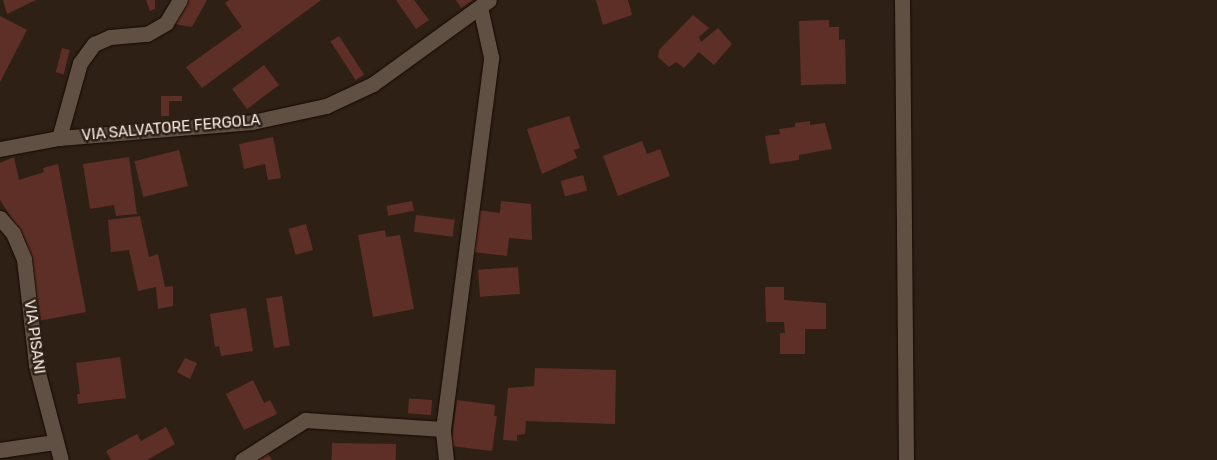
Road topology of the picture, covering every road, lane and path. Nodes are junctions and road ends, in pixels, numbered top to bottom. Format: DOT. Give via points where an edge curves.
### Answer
graph roads {
  1 [pos="180,0"];
  2 [pos="902,0"];
  3 [pos="484,3"];
  4 [pos="59,138"];
  5 [pos="0,149"];
  6 [pos="0,218"];
  7 [pos="444,429"];
  8 [pos="54,442"];
  9 [pos="0,450"];
  10 [pos="61,460"];
  11 [pos="242,460"];
  12 [pos="446,460"];
  13 [pos="906,460"];
  1 -- 4 [label="street" via="166,23 147,34 110,37 94,44 80,63"];
  2 -- 13 [label="street"];
  3 -- 4 [label="street, VIA SALVATORE FERGOLA" via="373,84 326,106 252,122"];
  3 -- 7 [label="street" via="491,57"];
  4 -- 5 [label="street, VIA SALVATORE FERGOLA"];
  6 -- 8 [label="street, VIA PISANI" via="13,233 24,259 36,365"];
  7 -- 11 [label="street" via="305,420"];
  7 -- 12 [label="street"];
  8 -- 9 [label="street"];
  8 -- 10 [label="street, VIA PISANI"];
}
